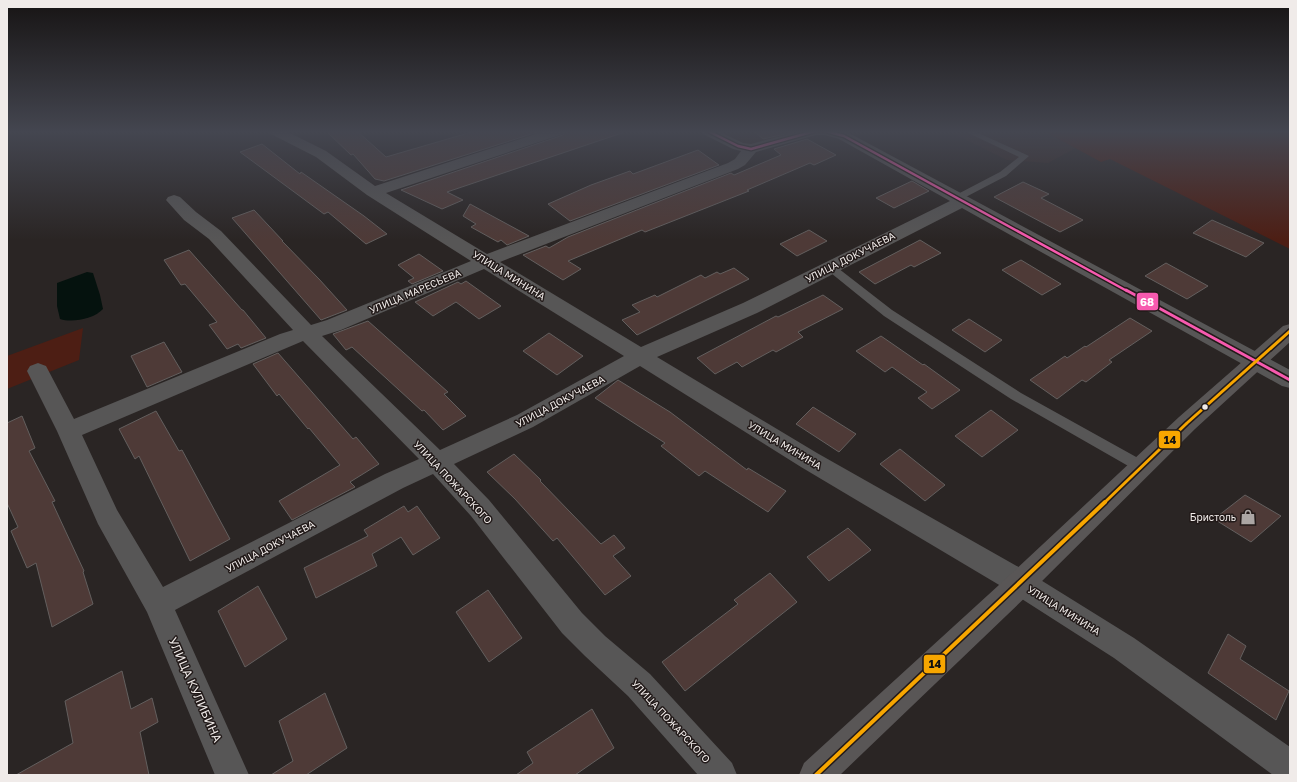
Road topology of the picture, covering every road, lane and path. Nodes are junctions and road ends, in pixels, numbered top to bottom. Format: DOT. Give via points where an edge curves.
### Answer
graph roads {
  1 [pos="339,167"];
  2 [pos="438,167"];
  3 [pos="730,167"];
  4 [pos="901,167"];
  5 [pos="1011,167"];
  6 [pos="373,192"];
  7 [pos="174,200"];
  8 [pos="960,200"];
  9 [pos="486,261"];
  10 [pos="830,268"];
  11 [pos="306,332"];
  12 [pos="1290,332"];
  13 [pos="640,356"];
  14 [pos="1257,363"];
  15 [pos="38,371"];
  16 [pos="1290,380"];
  17 [pos="70,431"];
  18 [pos="437,462"];
  19 [pos="1142,467"];
  20 [pos="1021,583"];
  21 [pos="158,604"];
  22 [pos="1290,767"];
  23 [pos="232,775"];
  24 [pos="720,775"];
  25 [pos="816,775"];
  1 -- 6 [label="street, УЛИЦА МИНИНА"];
  2 -- 6 [label="street"];
  3 -- 9 [label="street, УЛИЦА МАРЕСЬЕВА"];
  4 -- 8 [label="street"];
  5 -- 8 [label="lane"];
  6 -- 9 [label="street, УЛИЦА МИНИНА"];
  7 -- 11 [label="street, УЛИЦА ПОЖАРСКОГО" via="215,235"];
  8 -- 10 [label="street, УЛИЦА ДОКУЧАЕВА"];
  8 -- 14 [label="street"];
  9 -- 11 [label="street, УЛИЦА МАРЕСЬЕВА" via="334,325"];
  9 -- 13 [label="street, УЛИЦА МИНИНА"];
  10 -- 13 [label="street, УЛИЦА ДОКУЧАЕВА" via="750,308"];
  10 -- 19 [label="lane" via="888,313 1016,396"];
  11 -- 17 [label="street, УЛИЦА МАРЕСЬЕВА"];
  11 -- 18 [label="street, УЛИЦА ПОЖАРСКОГО"];
  12 -- 14 [label="main road"];
  13 -- 18 [label="street, УЛИЦА ДОКУЧАЕВА" via="525,421"];
  13 -- 20 [label="street, УЛИЦА МИНИНА" via="809,460"];
  14 -- 16 [label="street"];
  14 -- 19 [label="main road" via="1187,423"];
  15 -- 17 [label="street"];
  17 -- 21 [label="street, УЛИЦА КУЛИБИНА" via="107,516"];
  18 -- 21 [label="street, УЛИЦА ДОКУЧАЕВА" via="394,481"];
  18 -- 24 [label="street, УЛИЦА ПОЖАРСКОГО" via="480,508 572,623 639,685"];
  19 -- 20 [label="main road"];
  20 -- 22 [label="street, УЛИЦА МИНИНА" via="1124,648"];
  20 -- 25 [label="main road"];
  21 -- 23 [label="street, УЛИЦА КУЛИБИНА"];
}
